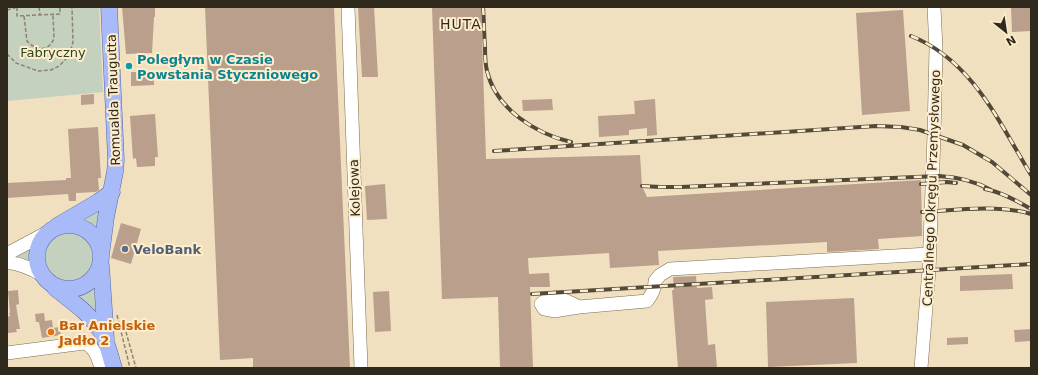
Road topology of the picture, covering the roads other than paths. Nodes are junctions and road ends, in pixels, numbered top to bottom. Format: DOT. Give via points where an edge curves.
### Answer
graph roads {
  1 [pos="109,7"];
  2 [pos="348,7"];
  3 [pos="934,7"];
  4 [pos="112,192"];
  5 [pos="52,229"];
  6 [pos="7,254"];
  7 [pos="929,254"];
  8 [pos="101,260"];
  9 [pos="7,262"];
  10 [pos="42,275"];
  11 [pos="54,287"];
  12 [pos="579,307"];
  13 [pos="106,343"];
  14 [pos="7,353"];
  15 [pos="101,368"];
  16 [pos="114,368"];
  17 [pos="361,368"];
  18 [pos="921,368"];
  1 -- 4 [label="main road, Romualda Traugutta" via="116,150 116,172"];
  2 -- 17 [label="street, Kolejowa"];
  3 -- 7 [label="street, Centralnego Okręgu Przemysłowego" via="936,49"];
  4 -- 5 [label="main road"];
  4 -- 8 [label="main road, Romualda Traugutta"];
  5 -- 6 [label="street"];
  5 -- 8 [label="main road" via="69,225 83,228 94,237 99,246"];
  5 -- 10 [label="main road" via="43,237 37,250 37,264"];
  7 -- 12 [label="street" via="670,269 654,281 653,294 647,301"];
  7 -- 18 [label="street, Centralnego Okręgu Przemysłowego"];
  8 -- 11 [label="main road" via="94,278 82,287 63,290"];
  8 -- 13 [label="main road"];
  9 -- 10 [label="street" via="32,269"];
  10 -- 11 [label="main road"];
  11 -- 13 [label="main road" via="93,321"];
  13 -- 16 [label="main road"];
  14 -- 15 [label="street" via="81,342 94,350"];
}
